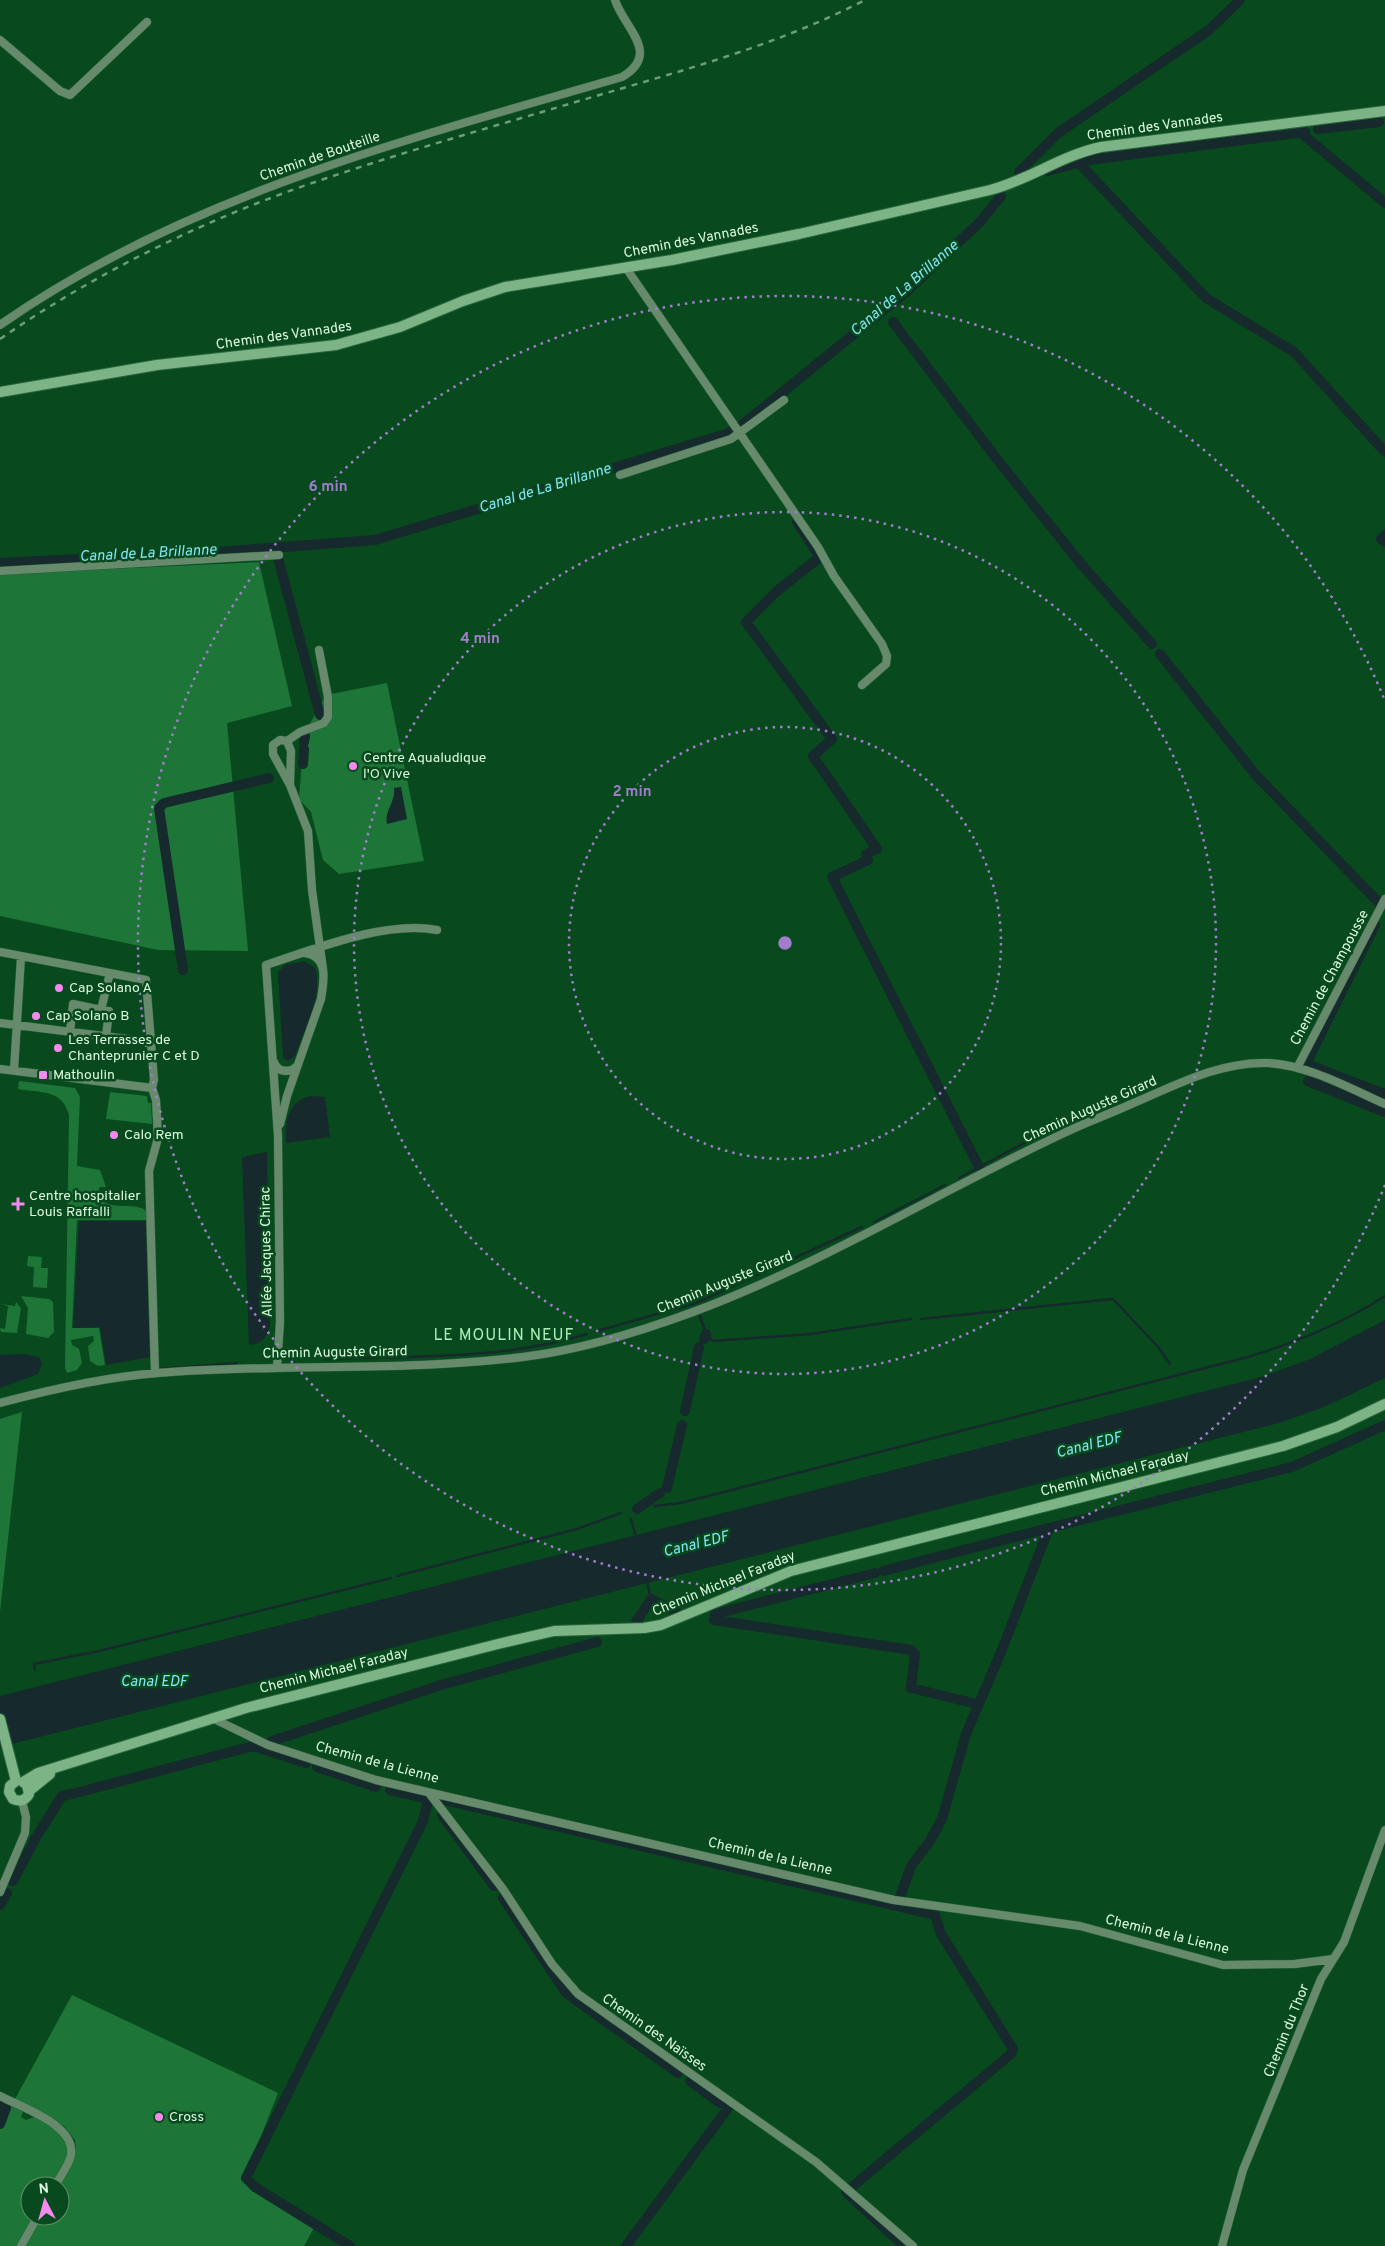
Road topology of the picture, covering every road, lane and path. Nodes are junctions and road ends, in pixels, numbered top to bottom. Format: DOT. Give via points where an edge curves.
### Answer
graph roads {
  1 [pos="615,0"];
  2 [pos="147,22"];
  3 [pos="0,40"];
  4 [pos="1385,111"];
  5 [pos="626,268"];
  6 [pos="0,325"];
  7 [pos="0,392"];
  8 [pos="784,400"];
  9 [pos="741,434"];
  10 [pos="620,474"];
  11 [pos="279,555"];
  12 [pos="0,571"];
  13 [pos="318,650"];
  14 [pos="862,685"];
  15 [pos="287,741"];
  16 [pos="290,786"];
  17 [pos="1385,899"];
  18 [pos="437,930"];
  19 [pos="320,948"];
  20 [pos="0,952"];
  21 [pos="300,954"];
  22 [pos="21,957"];
  23 [pos="323,969"];
  24 [pos="110,973"];
  25 [pos="105,1011"];
  26 [pos="0,1023"];
  27 [pos="17,1025"];
  28 [pos="70,1032"];
  29 [pos="106,1037"];
  30 [pos="151,1042"];
  31 [pos="273,1060"];
  32 [pos="297,1066"];
  33 [pos="1297,1068"];
  34 [pos="0,1069"];
  35 [pos="14,1070"];
  36 [pos="152,1088"];
  37 [pos="1385,1104"];
  38 [pos="278,1136"];
  39 [pos="277,1367"];
  40 [pos="155,1373"];
  41 [pos="0,1403"];
  42 [pos="1385,1404"];
  43 [pos="212,1718"];
  44 [pos="0,1719"];
  45 [pos="69,1764"];
  46 [pos="17,1782"];
  47 [pos="0,1785"];
  48 [pos="29,1791"];
  49 [pos="429,1792"];
  50 [pos="0,1794"];
  51 [pos="11,1797"];
  52 [pos="22,1800"];
  53 [pos="1385,1830"];
  54 [pos="0,1892"];
  55 [pos="1332,1959"];
  56 [pos="0,2096"];
  57 [pos="60,2176"];
  58 [pos="32,2226"];
  59 [pos="21,2246"];
  60 [pos="913,2246"];
  61 [pos="1222,2246"];
  1 -- 6 [label="street, Chemin de Bouteille" via="641,51 634,69 622,77 415,139 270,187 92,268"];
  2 -- 3 [label="street" via="70,95 60,92"];
  4 -- 5 [label="main road, Chemin des Vannades" via="1101,147 1078,152 1002,187 799,234"];
  5 -- 7 [label="main road, Chemin des Vannades" via="505,287 463,300 400,327 343,343 157,365"];
  5 -- 9 [label="street"];
  8 -- 9 [label="street"];
  9 -- 10 [label="street"];
  9 -- 14 [label="street" via="884,649 884,666"];
  11 -- 12 [label="street"];
  13 -- 15 [label="street" via="328,697 328,717 324,723"];
  15 -- 16 [label="street" via="291,750"];
  15 -- 16 [label="street, Allée Jacques Chirac" via="275,742 272,750"];
  16 -- 19 [label="street, Allée Jacques Chirac" via="308,831"];
  17 -- 33 [label="street, Chemin de Champousse"];
  18 -- 19 [label="street" via="399,928"];
  19 -- 21 [label="street"];
  19 -- 23 [label="street, Allée Jacques Chirac"];
  20 -- 22 [label="street"];
  21 -- 23 [label="street" via="316,956"];
  21 -- 31 [label="street, Allée Jacques Chirac" via="266,965"];
  22 -- 24 [label="street"];
  22 -- 27 [label="street"];
  23 -- 32 [label="street, Allée Jacques Chirac" via="321,999"];
  24 -- 28 [label="street" via="101,1010 73,1004"];
  24 -- 30 [label="street" via="146,981"];
  25 -- 29 [label="street" via="109,1011"];
  26 -- 27 [label="street"];
  27 -- 28 [label="street"];
  27 -- 35 [label="street"];
  28 -- 29 [label="street"];
  29 -- 30 [label="street"];
  30 -- 36 [label="street"];
  31 -- 32 [label="street" via="280,1070 290,1071"];
  31 -- 38 [label="street, Allée Jacques Chirac"];
  32 -- 38 [label="street, Allée Jacques Chirac"];
  33 -- 37 [label="street, Chemin Auguste Girard"];
  33 -- 39 [label="street, Chemin Auguste Girard" via="1267,1063 1235,1066 1171,1087 1062,1134 757,1287 694,1312 628,1332 548,1353 497,1360"];
  34 -- 35 [label="street"];
  35 -- 36 [label="street"];
  36 -- 40 [label="street" via="156,1100 158,1138 149,1171"];
  38 -- 39 [label="street, Allée Jacques Chirac" via="280,1322"];
  39 -- 40 [label="street, Chemin Auguste Girard"];
  40 -- 41 [label="street, Chemin Auguste Girard" via="74,1384"];
  42 -- 43 [label="main road, Chemin Michael Faraday" via="1329,1430 1282,1446 791,1570 661,1625 540,1634"];
  43 -- 45 [label="main road, Chemin Michael Faraday"];
  43 -- 49 [label="street, Chemin de la Lienne" via="238,1732 307,1758 376,1780"];
  44 -- 46 [label="main road"];
  45 -- 46 [label="main road, Chemin Michael Faraday"];
  45 -- 48 [label="main road, Chemin Michael Faraday" via="44,1777"];
  46 -- 47 [label="main road"];
  46 -- 48 [label="main road" via="28,1785"];
  46 -- 51 [label="main road" via="9,1789"];
  48 -- 52 [label="main road"];
  49 -- 55 [label="street, Chemin de la Lienne" via="884,1898 1080,1926 1213,1963 1251,1966"];
  49 -- 60 [label="street, Chemin des Naïsses" via="503,1889 552,1964 578,1994 816,2162"];
  50 -- 51 [label="main road"];
  51 -- 52 [label="main road" via="16,1801"];
  52 -- 54 [label="street" via="25,1833"];
  53 -- 55 [label="street, Chemin du Thor" via="1350,1930"];
  55 -- 61 [label="street, Chemin du Thor" via="1243,2170"];
  56 -- 57 [label="street" via="55,2124 68,2137 70,2157"];
  58 -- 59 [label="street"];
}
